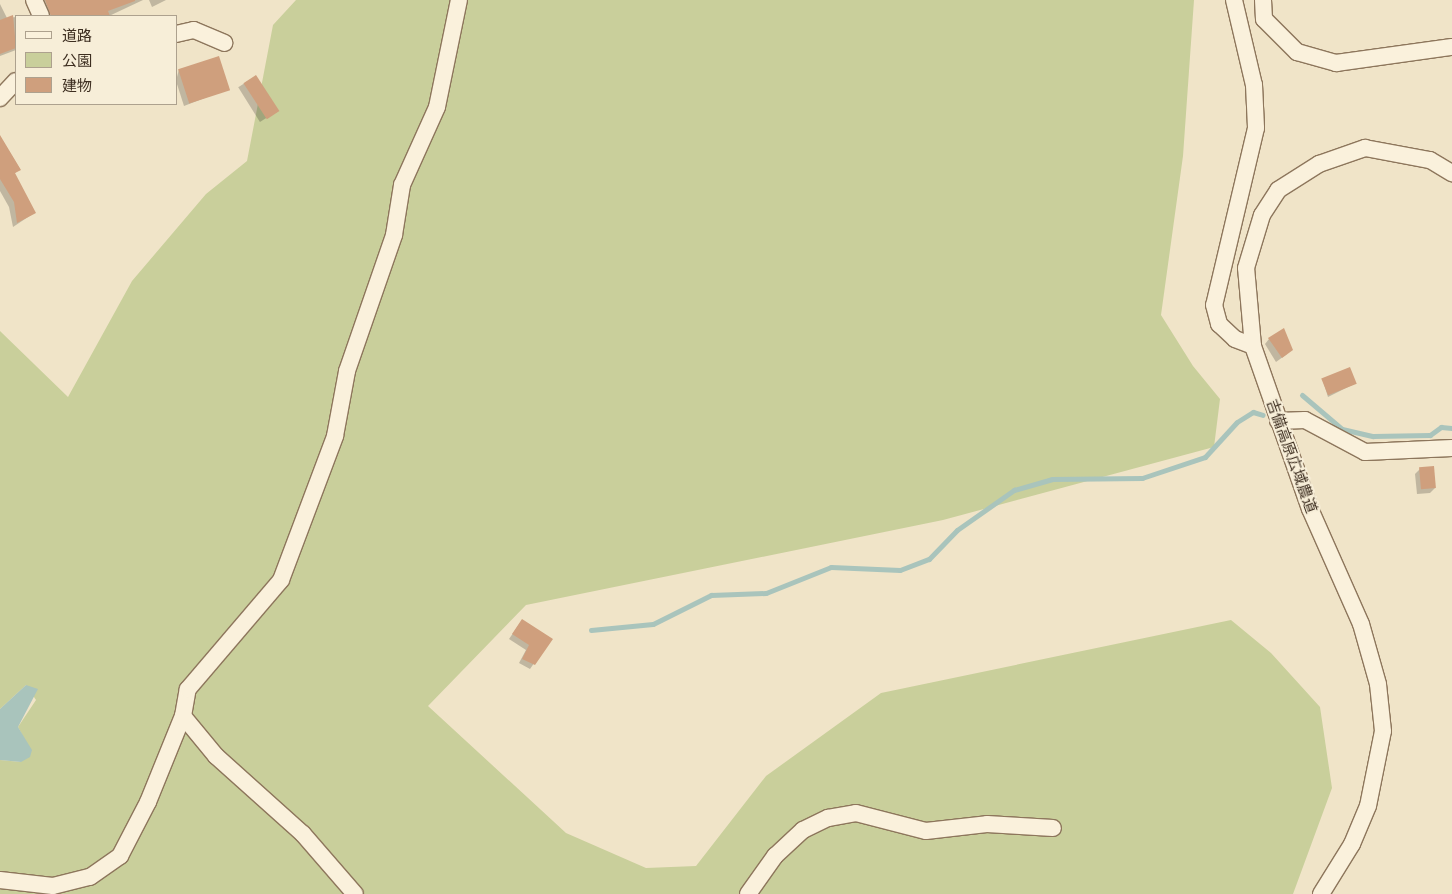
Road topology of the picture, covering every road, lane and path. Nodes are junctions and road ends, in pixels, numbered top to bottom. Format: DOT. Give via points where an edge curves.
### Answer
graph roads {
  1 [pos="34,0"];
  2 [pos="459,0"];
  3 [pos="1234,0"];
  4 [pos="1263,0"];
  5 [pos="41,15"];
  6 [pos="178,34"];
  7 [pos="224,43"];
  8 [pos="1452,47"];
  9 [pos="15,83"];
  10 [pos="15,90"];
  11 [pos="0,98"];
  12 [pos="1452,173"];
  13 [pos="1253,346"];
  14 [pos="1278,420"];
  15 [pos="1452,448"];
  16 [pos="183,716"];
  17 [pos="1053,828"];
  18 [pos="0,880"];
  19 [pos="355,894"];
  20 [pos="748,894"];
  21 [pos="1320,894"];
  1 -- 5 [label="street"];
  2 -- 16 [label="street" via="438,107 402,185 394,235 347,371 335,436 300,535 269,599 188,689"];
  3 -- 13 [label="street" via="1254,85 1256,128 1214,305 1219,324 1235,339"];
  4 -- 8 [label="street" via="1264,19 1297,52 1336,63"];
  6 -- 7 [label="street" via="194,30"];
  9 -- 11 [label="street"];
  10 -- 11 [label="street"];
  12 -- 13 [label="street, 吉備高原広域農道" via="1430,160 1365,148 1319,164 1278,190 1262,215 1246,268"];
  13 -- 14 [label="street, 吉備高原広域農道"];
  14 -- 15 [label="street" via="1305,420 1365,452"];
  14 -- 21 [label="street, 吉備高原広域農道" via="1372,654 1383,731 1368,806 1352,844"];
  16 -- 18 [label="street" via="148,802 114,861 90,877 54,886"];
  16 -- 19 [label="street" via="216,756 303,834"];
  17 -- 20 [label="street" via="987,824 926,830 856,813 828,818 803,830 775,856"];
}
